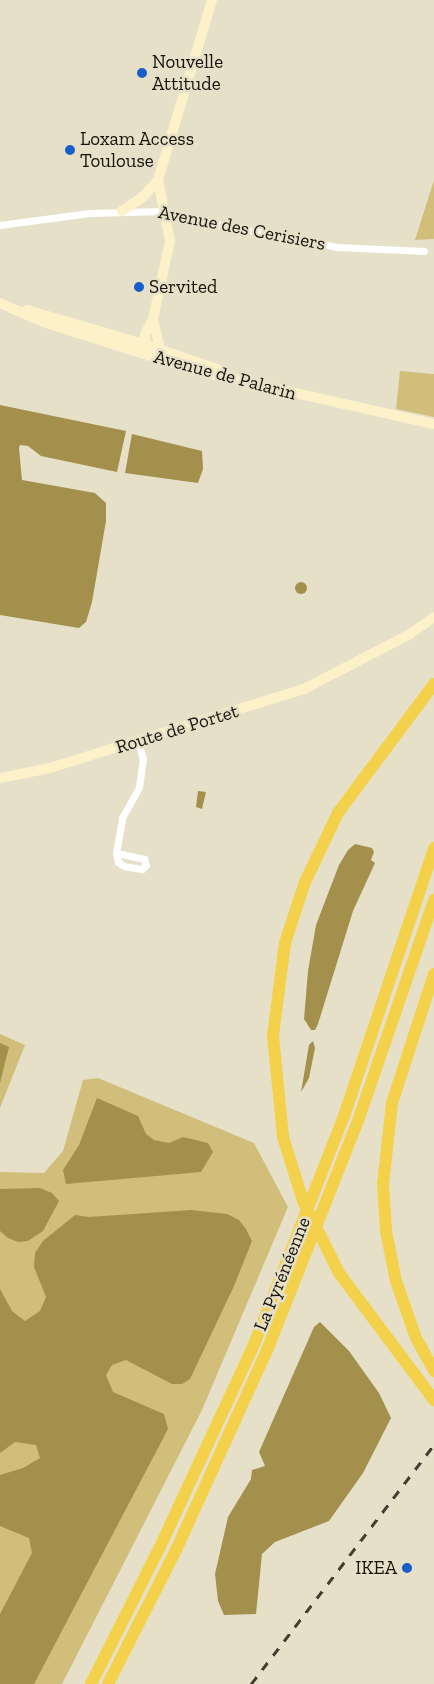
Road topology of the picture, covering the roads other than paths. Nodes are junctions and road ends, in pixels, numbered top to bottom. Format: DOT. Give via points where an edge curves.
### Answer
graph roads {
  1 [pos="212,0"];
  2 [pos="158,180"];
  3 [pos="122,211"];
  4 [pos="164,211"];
  5 [pos="0,225"];
  6 [pos="424,251"];
  7 [pos="0,303"];
  8 [pos="146,345"];
  9 [pos="237,378"];
  10 [pos="434,424"];
  11 [pos="434,617"];
  12 [pos="434,684"];
  13 [pos="138,741"];
  14 [pos="0,778"];
  15 [pos="434,848"];
  16 [pos="116,853"];
  17 [pos="434,900"];
  18 [pos="434,974"];
  19 [pos="434,1371"];
  20 [pos="434,1400"];
  21 [pos="91,1684"];
  22 [pos="108,1684"];
  1 -- 2 [label="street"];
  2 -- 3 [label="street" via="143,197"];
  2 -- 4 [label="street"];
  3 -- 4 [label="street, Avenue des Cerisiers"];
  3 -- 5 [label="street, Avenue des Cerisiers"];
  4 -- 6 [label="street, Avenue des Cerisiers" via="179,217 338,247"];
  4 -- 8 [label="street" via="170,241"];
  7 -- 8 [label="street, Avenue de Palarin" via="21,310 34,310"];
  8 -- 9 [label="street"];
  8 -- 9 [label="street, Avenue de Palarin" via="194,370"];
  9 -- 10 [label="street, Avenue de Palarin" via="324,401"];
  11 -- 13 [label="street, Route de Portet" via="349,667 304,689"];
  12 -- 20 [label="highway" via="338,813 305,882 286,943 272,1036 283,1138 315,1228 339,1274"];
  13 -- 14 [label="street, Route de Portet" via="50,768"];
  13 -- 16 [label="street" via="143,759 139,787 122,818"];
  15 -- 21 [label="highway, La Pyrénéenne" via="344,1116 255,1342 160,1547"];
  17 -- 22 [label="highway, La Pyrénéenne" via="360,1118 268,1348 176,1550"];
  18 -- 19 [label="highway" via="392,1103 383,1184 386,1231 396,1281 416,1338"];
}
